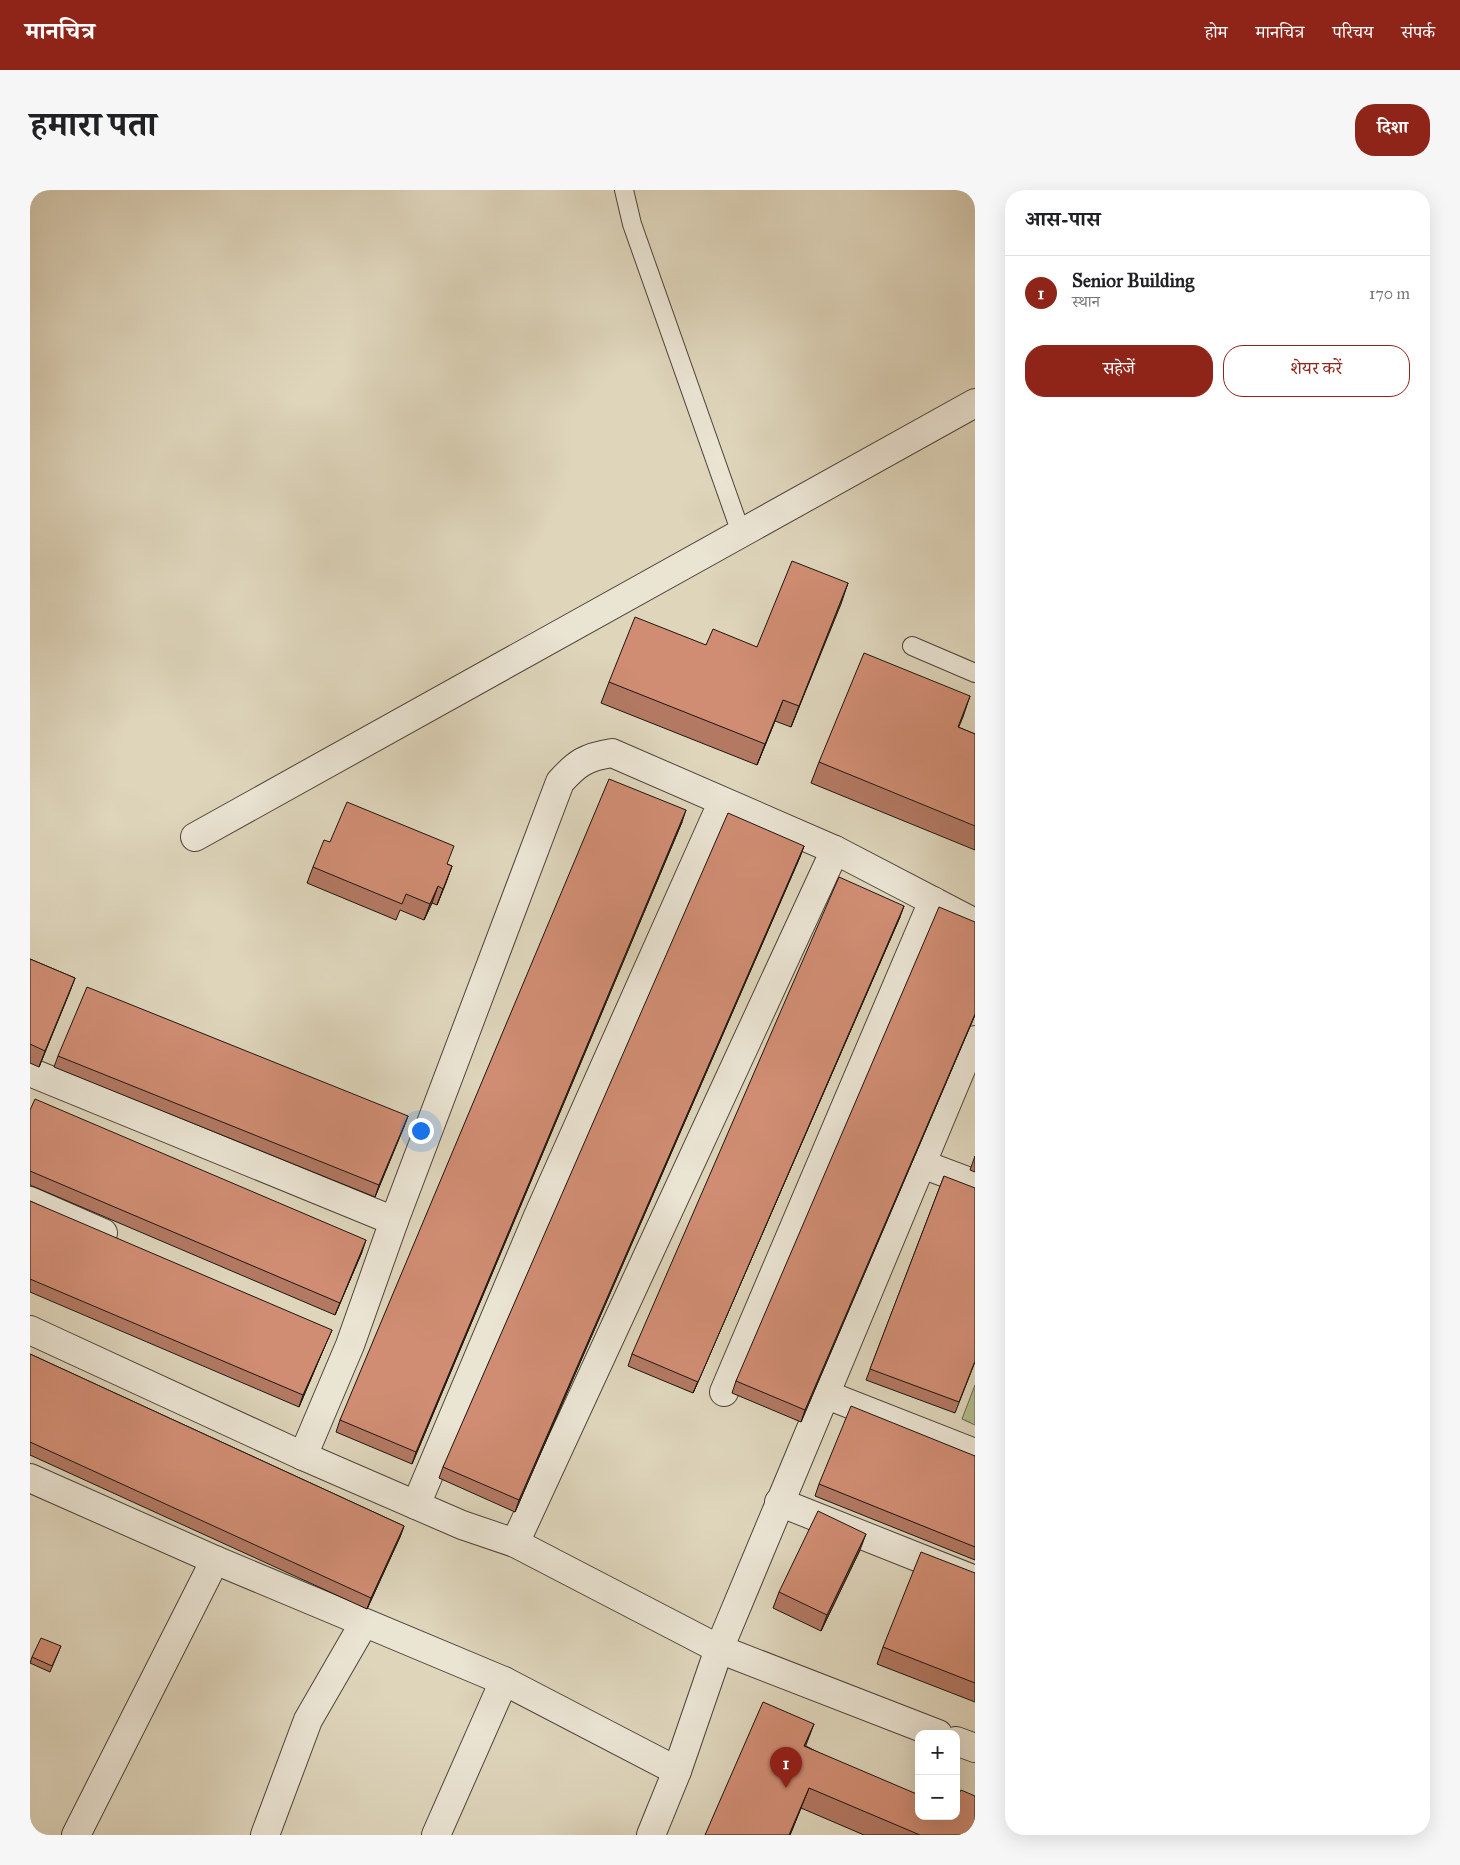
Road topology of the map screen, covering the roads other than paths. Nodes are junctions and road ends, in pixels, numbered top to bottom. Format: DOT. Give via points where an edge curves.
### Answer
graph roads {
  1 [pos="624,190"];
  2 [pos="975,403"];
  3 [pos="741,533"];
  4 [pos="912,646"];
  5 [pos="975,673"];
  6 [pos="722,803"];
  7 [pos="194,837"];
  8 [pos="835,850"];
  9 [pos="933,901"];
  10 [pos="975,923"];
  11 [pos="971,1056"];
  12 [pos="30,1072"];
  13 [pos="922,1164"];
  14 [pos="975,1184"];
  15 [pos="30,1200"];
  16 [pos="394,1221"];
  17 [pos="128,1244"];
  18 [pos="30,1330"];
  19 [pos="324,1333"];
  20 [pos="350,1345"];
  21 [pos="724,1392"];
  22 [pos="827,1395"];
  23 [pos="975,1453"];
  24 [pos="303,1456"];
  25 [pos="30,1478"];
  26 [pos="780,1502"];
  27 [pos="416,1504"];
  28 [pos="515,1543"];
  29 [pos="215,1560"];
  30 [pos="975,1580"];
  31 [pos="364,1623"];
  32 [pos="719,1649"];
  33 [pos="504,1682"];
  34 [pos="928,1730"];
  35 [pos="960,1742"];
  36 [pos="975,1748"];
  37 [pos="676,1771"];
  38 [pos="76,1835"];
  39 [pos="266,1835"];
  40 [pos="436,1835"];
  41 [pos="651,1835"];
  1 -- 3 [label="lane" via="632,224"];
  2 -- 3 [label="street"];
  3 -- 7 [label="street"];
  4 -- 5 [label="lane"];
  6 -- 8 [label="street"];
  6 -- 16 [label="street" via="612,754 590,756 560,782"];
  6 -- 27 [label="street" via="538,1216"];
  8 -- 9 [label="street"];
  8 -- 28 [label="street"];
  9 -- 10 [label="street"];
  9 -- 21 [label="street"];
  11 -- 13 [label="street"];
  12 -- 16 [label="street"];
  13 -- 14 [label="street"];
  13 -- 22 [label="street"];
  15 -- 17 [label="street"];
  16 -- 20 [label="street"];
  18 -- 24 [label="street"];
  19 -- 20 [label="street"];
  20 -- 24 [label="street"];
  22 -- 23 [label="street"];
  22 -- 26 [label="street"];
  24 -- 27 [label="street"];
  25 -- 29 [label="street"];
  26 -- 30 [label="street"];
  26 -- 32 [label="street"];
  27 -- 28 [label="street"];
  28 -- 32 [label="street"];
  29 -- 31 [label="street"];
  29 -- 38 [label="street"];
  31 -- 33 [label="street"];
  31 -- 39 [label="street" via="308,1720"];
  32 -- 34 [label="street"];
  32 -- 37 [label="street"];
  33 -- 37 [label="street"];
  33 -- 40 [label="street"];
  35 -- 36 [label="street"];
  37 -- 41 [label="street"];
}
